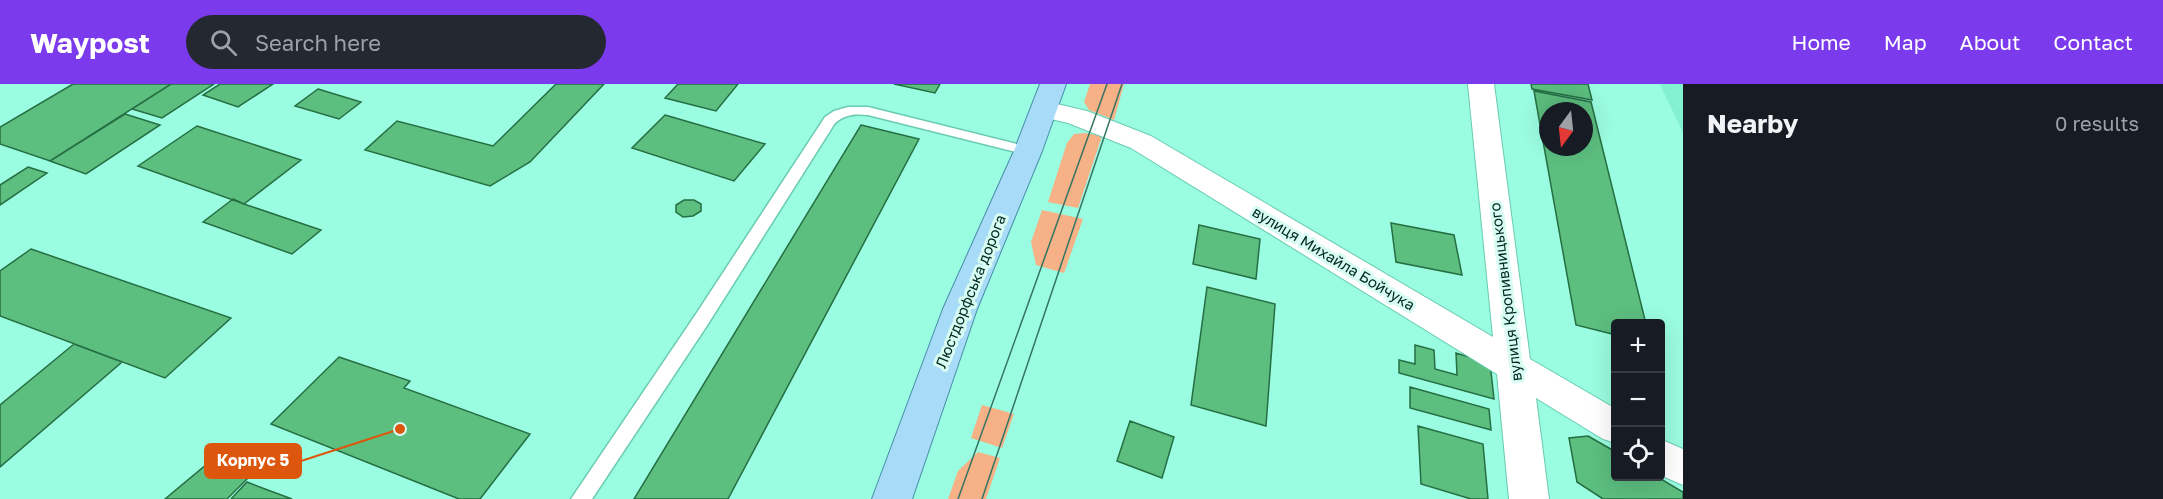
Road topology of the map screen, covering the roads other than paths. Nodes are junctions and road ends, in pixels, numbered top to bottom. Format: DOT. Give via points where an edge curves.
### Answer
graph roads {
  1 [pos="1480,84"];
  2 [pos="1048,96"];
  3 [pos="1028,151"];
  4 [pos="1513,366"];
  5 [pos="1614,427"];
  6 [pos="1665,458"];
  7 [pos="1683,468"];
  8 [pos="581,499"];
  9 [pos="892,499"];
  10 [pos="1529,499"];
  1 -- 4 [label="street, вулиця Кропивницького"];
  2 -- 3 [label="main road, Люстдорфська дорога"];
  2 -- 4 [label="street, вулиця Михайла Бойчука" via="1077,117 1141,142"];
  3 -- 8 [label="lane" via="868,111 840,112 831,120"];
  3 -- 9 [label="main road, Люстдорфська дорога" via="960,309"];
  4 -- 5 [label="street, вулиця Михайла Бойчука"];
  4 -- 10 [label="street, вулиця Кропивницького"];
  6 -- 7 [label="street"];
}
